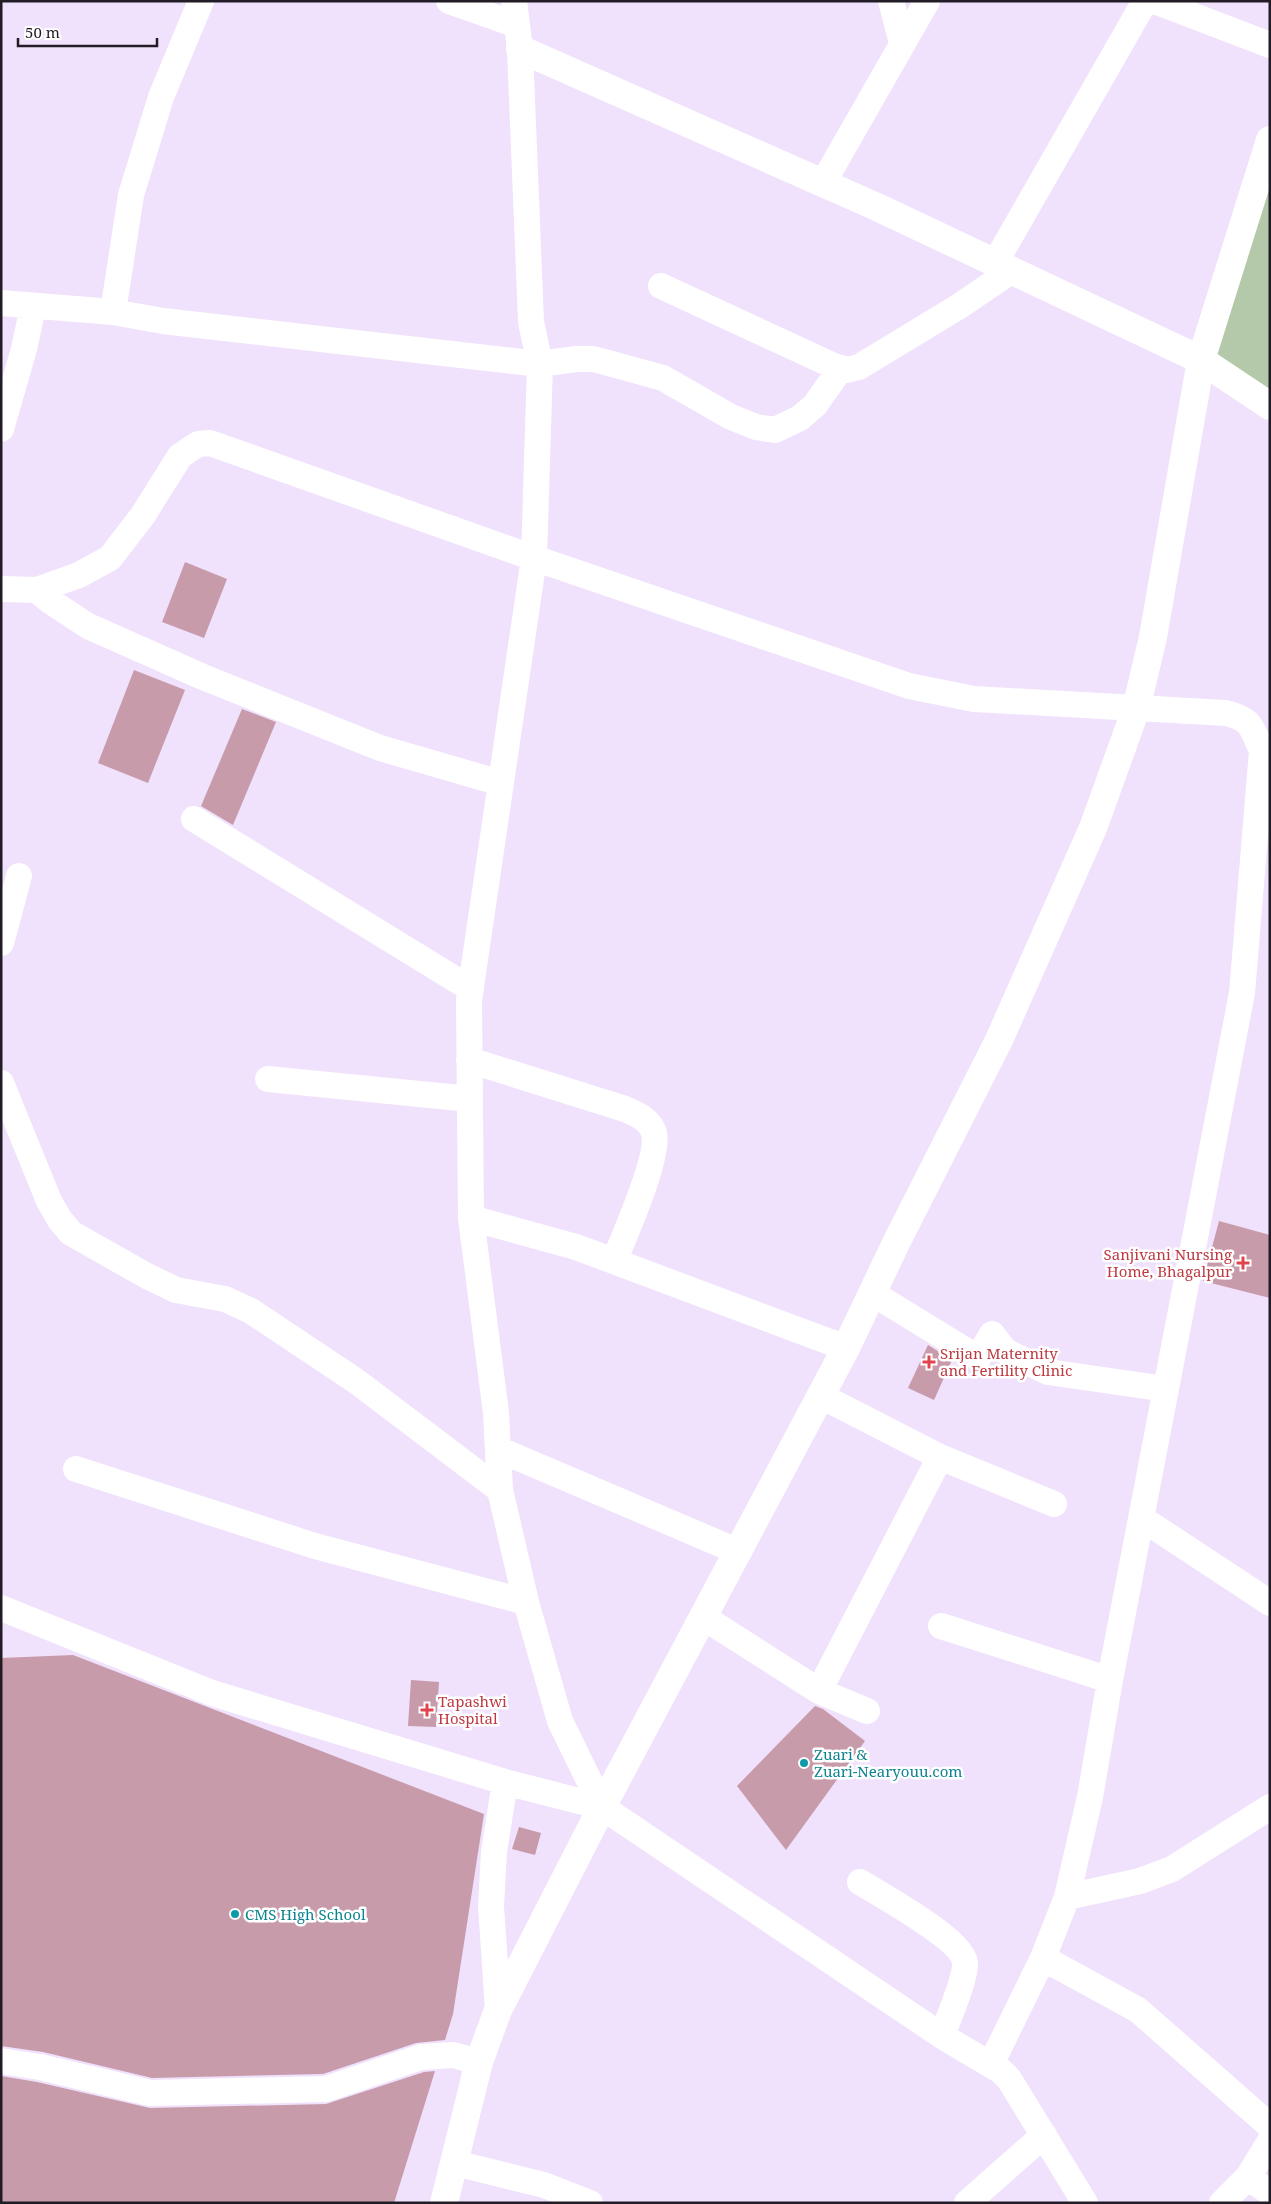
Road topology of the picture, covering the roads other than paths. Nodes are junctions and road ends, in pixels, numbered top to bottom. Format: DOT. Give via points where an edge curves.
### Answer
graph roads {
  1 [pos="201,1"];
  2 [pos="449,1"];
  3 [pos="891,1"];
  4 [pos="926,1"];
  5 [pos="1144,1"];
  6 [pos="1155,1"];
  7 [pos="517,25"];
  8 [pos="902,43"];
  9 [pos="1270,45"];
  10 [pos="1270,140"];
  11 [pos="823,183"];
  12 [pos="1003,267"];
  13 [pos="661,286"];
  14 [pos="1,303"];
  15 [pos="33,307"];
  16 [pos="113,312"];
  17 [pos="1201,360"];
  18 [pos="540,364"];
  19 [pos="841,368"];
  20 [pos="1270,406"];
  21 [pos="1,429"];
  22 [pos="534,558"];
  23 [pos="1,589"];
  24 [pos="37,590"];
  25 [pos="1136,709"];
  26 [pos="1263,733"];
  27 [pos="501,783"];
  28 [pos="194,819"];
  29 [pos="19,876"];
  30 [pos="1,943"];
  31 [pos="471,989"];
  32 [pos="470,1060"];
  33 [pos="268,1079"];
  34 [pos="1,1083"];
  35 [pos="470,1099"];
  36 [pos="471,1218"];
  37 [pos="614,1261"];
  38 [pos="872,1293"];
  39 [pos="846,1348"];
  40 [pos="1166,1389"];
  41 [pos="821,1396"];
  42 [pos="498,1449"];
  43 [pos="940,1458"];
  44 [pos="76,1469"];
  45 [pos="500,1490"];
  46 [pos="1054,1504"];
  47 [pos="1142,1518"];
  48 [pos="738,1552"];
  49 [pos="526,1602"];
  50 [pos="1270,1603"];
  51 [pos="1,1608"];
  52 [pos="704,1617"];
  53 [pos="941,1626"];
  54 [pos="1110,1680"];
  55 [pos="819,1691"];
  56 [pos="867,1711"];
  57 [pos="505,1782"];
  58 [pos="602,1807"];
  59 [pos="1270,1807"];
  60 [pos="860,1882"];
  61 [pos="1067,1897"];
  62 [pos="1043,1958"];
  63 [pos="498,2010"];
  64 [pos="942,2036"];
  65 [pos="1,2061"];
  66 [pos="479,2062"];
  67 [pos="991,2064"];
  68 [pos="1270,2126"];
  69 [pos="1044,2135"];
  70 [pos="1270,2141"];
  71 [pos="455,2164"];
  72 [pos="1248,2177"];
  73 [pos="1270,2193"];
  74 [pos="444,2203"];
  75 [pos="590,2203"];
  76 [pos="967,2203"];
  77 [pos="1085,2203"];
  78 [pos="1222,2203"];
  1 -- 16 [label="street" via="161,97 132,195"];
  2 -- 7 [label="street"];
  3 -- 8 [label="street"];
  4 -- 8 [label="street"];
  5 -- 12 [label="street"];
  6 -- 9 [label="street"];
  7 -- 11 [label="main road"];
  7 -- 18 [label="street" via="531,322"];
  8 -- 11 [label="street"];
  10 -- 17 [label="main road"];
  11 -- 12 [label="main road"];
  12 -- 17 [label="main road"];
  12 -- 19 [label="street" via="958,307 858,367"];
  13 -- 19 [label="street"];
  14 -- 15 [label="street"];
  15 -- 16 [label="street"];
  15 -- 21 [label="street"];
  16 -- 18 [label="street"];
  17 -- 20 [label="main road"];
  17 -- 25 [label="main road" via="1153,637"];
  18 -- 19 [label="street" via="593,359 663,378 731,418 776,430 800,418 815,405"];
  18 -- 22 [label="street"];
  22 -- 24 [label="street" via="210,443 198,444 180,456 143,515 110,558 79,575"];
  22 -- 25 [label="street" via="909,686 974,698"];
  22 -- 27 [label="street"];
  23 -- 24 [label="street"];
  24 -- 27 [label="street" via="88,626 203,677 380,748"];
  25 -- 26 [label="street" via="1226,713 1243,718"];
  25 -- 38 [label="main road" via="1094,828 999,1040"];
  26 -- 40 [label="street" via="1242,994"];
  27 -- 31 [label="street"];
  28 -- 31 [label="street"];
  29 -- 30 [label="street"];
  31 -- 32 [label="street"];
  32 -- 35 [label="street"];
  32 -- 37 [label="street" via="625,1109 645,1119 654,1133 653,1154"];
  33 -- 35 [label="street"];
  34 -- 45 [label="street" via="49,1201 71,1233 176,1290 225,1299 251,1311 356,1381"];
  35 -- 36 [label="street"];
  36 -- 37 [label="street"];
  36 -- 42 [label="street"];
  37 -- 39 [label="street"];
  38 -- 39 [label="main road"];
  38 -- 40 [label="street" via="978,1358 992,1334 1004,1351 1048,1372"];
  39 -- 41 [label="main road"];
  40 -- 47 [label="street"];
  41 -- 43 [label="street"];
  41 -- 48 [label="main road"];
  42 -- 45 [label="street"];
  42 -- 48 [label="street"];
  43 -- 46 [label="street"];
  43 -- 55 [label="street"];
  44 -- 49 [label="street" via="315,1546"];
  45 -- 49 [label="street"];
  47 -- 50 [label="street"];
  47 -- 54 [label="street"];
  48 -- 52 [label="main road"];
  49 -- 58 [label="street" via="560,1721"];
  51 -- 57 [label="street" via="212,1693"];
  52 -- 55 [label="street"];
  52 -- 58 [label="main road"];
  53 -- 54 [label="street"];
  54 -- 61 [label="street" via="1090,1797"];
  55 -- 56 [label="street"];
  57 -- 58 [label="street"];
  57 -- 63 [label="street" via="494,1852 491,1906"];
  58 -- 63 [label="main road"];
  58 -- 64 [label="street"];
  59 -- 61 [label="street" via="1172,1869 1140,1881"];
  60 -- 64 [label="street" via="936,1930 962,1953 965,1963 960,1984"];
  61 -- 62 [label="street"];
  62 -- 67 [label="street"];
  62 -- 68 [label="street" via="1138,2010"];
  63 -- 66 [label="main road"];
  64 -- 67 [label="street"];
  65 -- 66 [label="street" via="150,2093 326,2089 422,2057 453,2055"];
  66 -- 71 [label="main road"];
  67 -- 69 [label="street" via="1009,2079"];
  69 -- 76 [label="street"];
  69 -- 77 [label="street"];
  70 -- 72 [label="street"];
  71 -- 74 [label="main road"];
  71 -- 75 [label="street" via="544,2185"];
  72 -- 73 [label="street"];
  72 -- 78 [label="street"];
}
